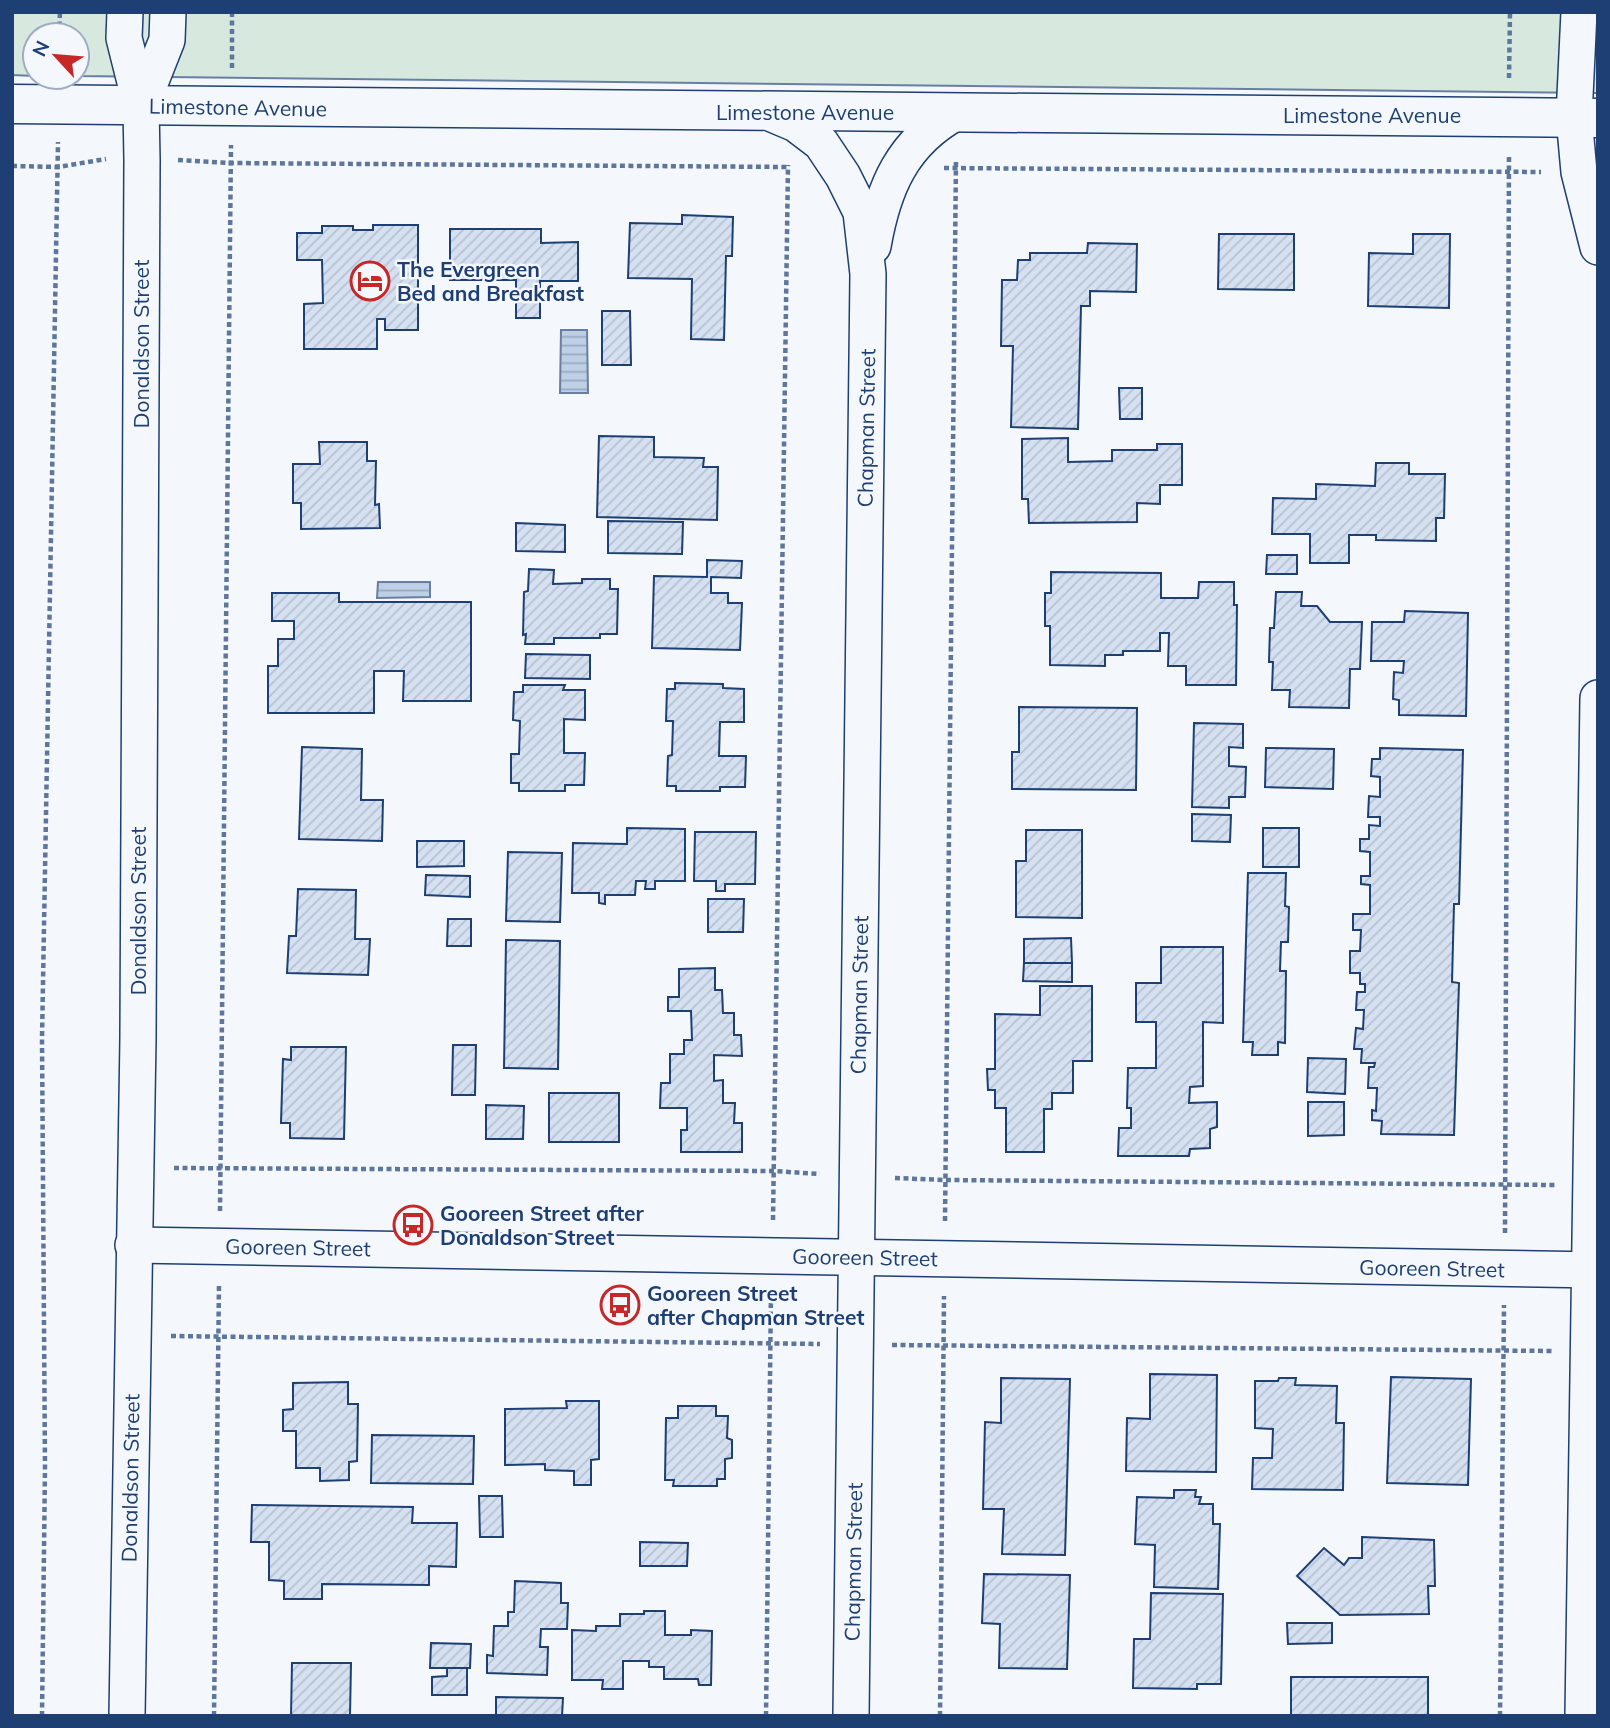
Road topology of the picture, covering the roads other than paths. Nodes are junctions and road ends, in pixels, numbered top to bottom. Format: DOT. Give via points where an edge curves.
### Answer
graph roads {
  1 [pos="125,12"];
  2 [pos="168,12"];
  3 [pos="1579,12"];
  4 [pos="12,104"];
  5 [pos="141,106"];
  6 [pos="957,113"];
  7 [pos="777,116"];
  8 [pos="1586,118"];
  9 [pos="1598,247"];
  10 [pos="868,274"];
  11 [pos="1598,698"];
  12 [pos="133,1245"];
  13 [pos="856,1257"];
  14 [pos="1594,1270"];
  15 [pos="127,1716"];
  16 [pos="852,1716"];
  17 [pos="1583,1716"];
  1 -- 5 [label="street" via="124,38"];
  2 -- 5 [label="street" via="167,40"];
  3 -- 8 [label="street"];
  4 -- 5 [label="main road, Limestone Avenue"];
  5 -- 7 [label="main road, Limestone Avenue"];
  5 -- 12 [label="street, Donaldson Street" via="138,1038"];
  6 -- 7 [label="main road, Limestone Avenue"];
  6 -- 8 [label="main road, Limestone Avenue"];
  6 -- 10 [label="street, Chapman Street" via="923,135 892,177 878,213"];
  7 -- 10 [label="street, Chapman Street" via="821,143 843,176 861,212"];
  8 -- 9 [label="street" via="1579,172"];
  10 -- 13 [label="street, Chapman Street"];
  11 -- 14 [label="street" via="1591,1186"];
  12 -- 13 [label="street, Gooreen Street"];
  12 -- 15 [label="street, Donaldson Street"];
  13 -- 14 [label="street, Gooreen Street"];
  13 -- 16 [label="street, Chapman Street"];
  14 -- 17 [label="street"];
}
